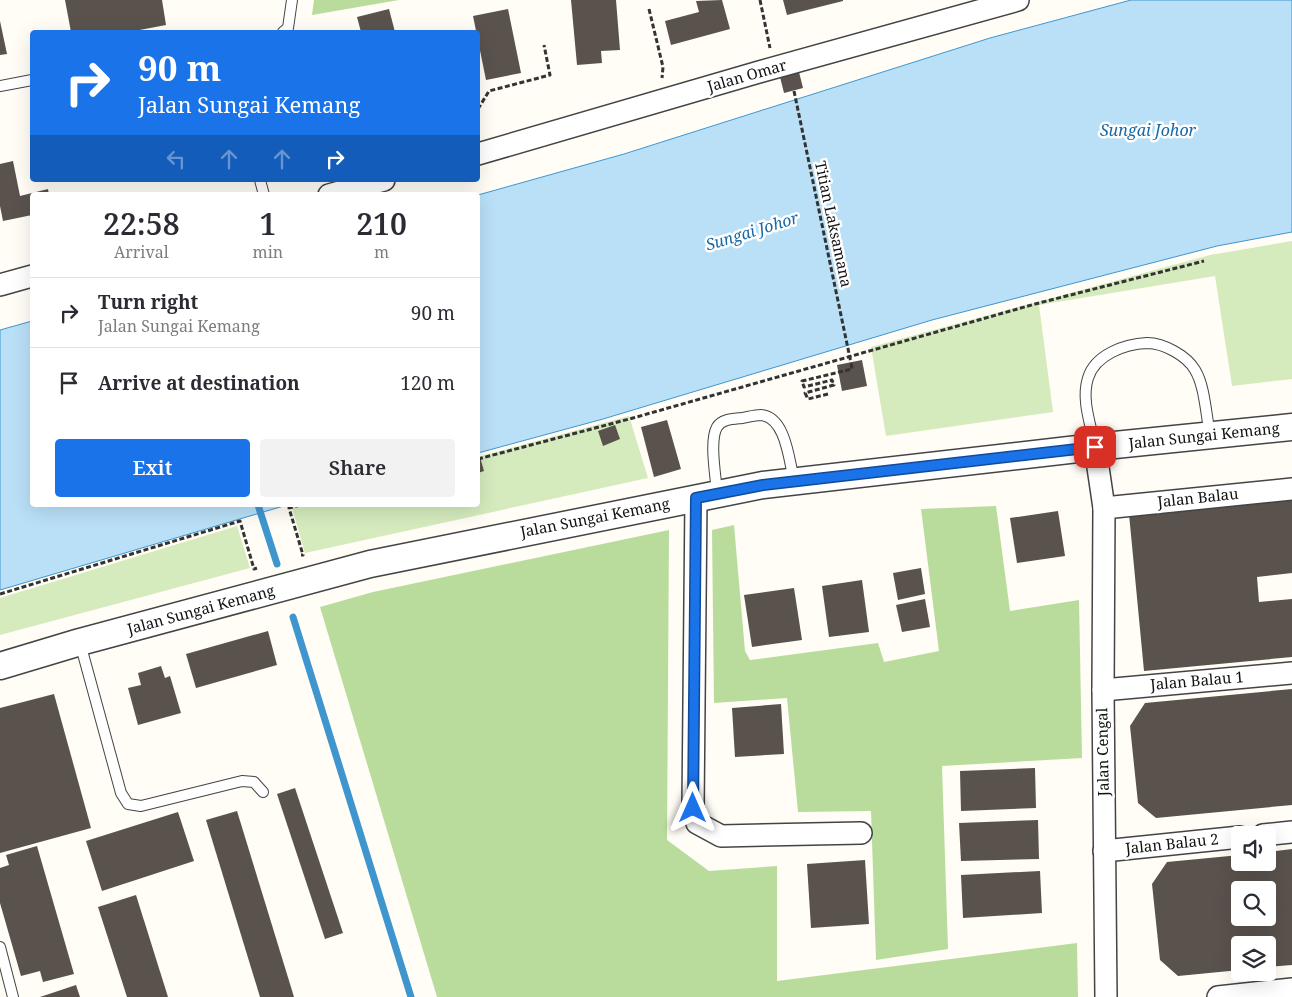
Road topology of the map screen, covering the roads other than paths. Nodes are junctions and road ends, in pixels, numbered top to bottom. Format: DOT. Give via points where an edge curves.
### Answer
graph roads {
  1 [pos="292,0"];
  2 [pos="1018,0"];
  3 [pos="286,30"];
  4 [pos="30,80"];
  5 [pos="0,86"];
  6 [pos="480,153"];
  7 [pos="377,182"];
  8 [pos="340,192"];
  9 [pos="30,277"];
  10 [pos="0,285"];
  11 [pos="1292,427"];
  12 [pos="1210,436"];
  13 [pos="1095,447"];
  14 [pos="794,482"];
  15 [pos="1292,489"];
  16 [pos="707,496"];
  17 [pos="1104,508"];
  18 [pos="80,642"];
  19 [pos="0,666"];
  20 [pos="1292,673"];
  21 [pos="1103,690"];
  22 [pos="262,792"];
  23 [pos="861,832"];
  24 [pos="1292,832"];
  25 [pos="1276,834"];
  26 [pos="1231,838"];
  27 [pos="1104,851"];
  28 [pos="0,947"];
  29 [pos="1292,989"];
  30 [pos="14,997"];
  31 [pos="1106,997"];
  32 [pos="1218,997"];
  1 -- 3 [label="lane"];
  2 -- 6 [label="street, Jalan Omar"];
  4 -- 5 [label="lane"];
  7 -- 8 [label="street"];
  9 -- 10 [label="street"];
  11 -- 12 [label="street, Jalan Sungai Kemang"];
  12 -- 13 [label="street, Jalan Sungai Kemang"];
  12 -- 13 [label="lane" via="1197,372 1188,360 1173,350 1148,343 1125,347 1102,357 1089,376 1085,392"];
  13 -- 14 [label="street, Jalan Sungai Kemang"];
  13 -- 17 [label="street, Jalan Cengal"];
  14 -- 16 [label="street, Jalan Sungai Kemang"];
  14 -- 16 [label="lane" via="786,445 776,423 760,415 722,422 717,428"];
  15 -- 17 [label="street, Jalan Balau"];
  16 -- 18 [label="street, Jalan Sungai Kemang" via="370,564"];
  16 -- 23 [label="street" via="693,808 697,823 722,836"];
  17 -- 21 [label="street, Jalan Cengal"];
  18 -- 19 [label="street, Jalan Sungai Kemang"];
  18 -- 22 [label="lane" via="120,793 128,804 141,806 242,781 254,782"];
  20 -- 21 [label="street, Jalan Balau 1"];
  21 -- 27 [label="street, Jalan Cengal"];
  24 -- 25 [label="street"];
  26 -- 27 [label="street, Jalan Balau 2"];
  27 -- 31 [label="street, Jalan Cengal"];
  28 -- 30 [label="lane"];
  29 -- 32 [label="street"];
}
